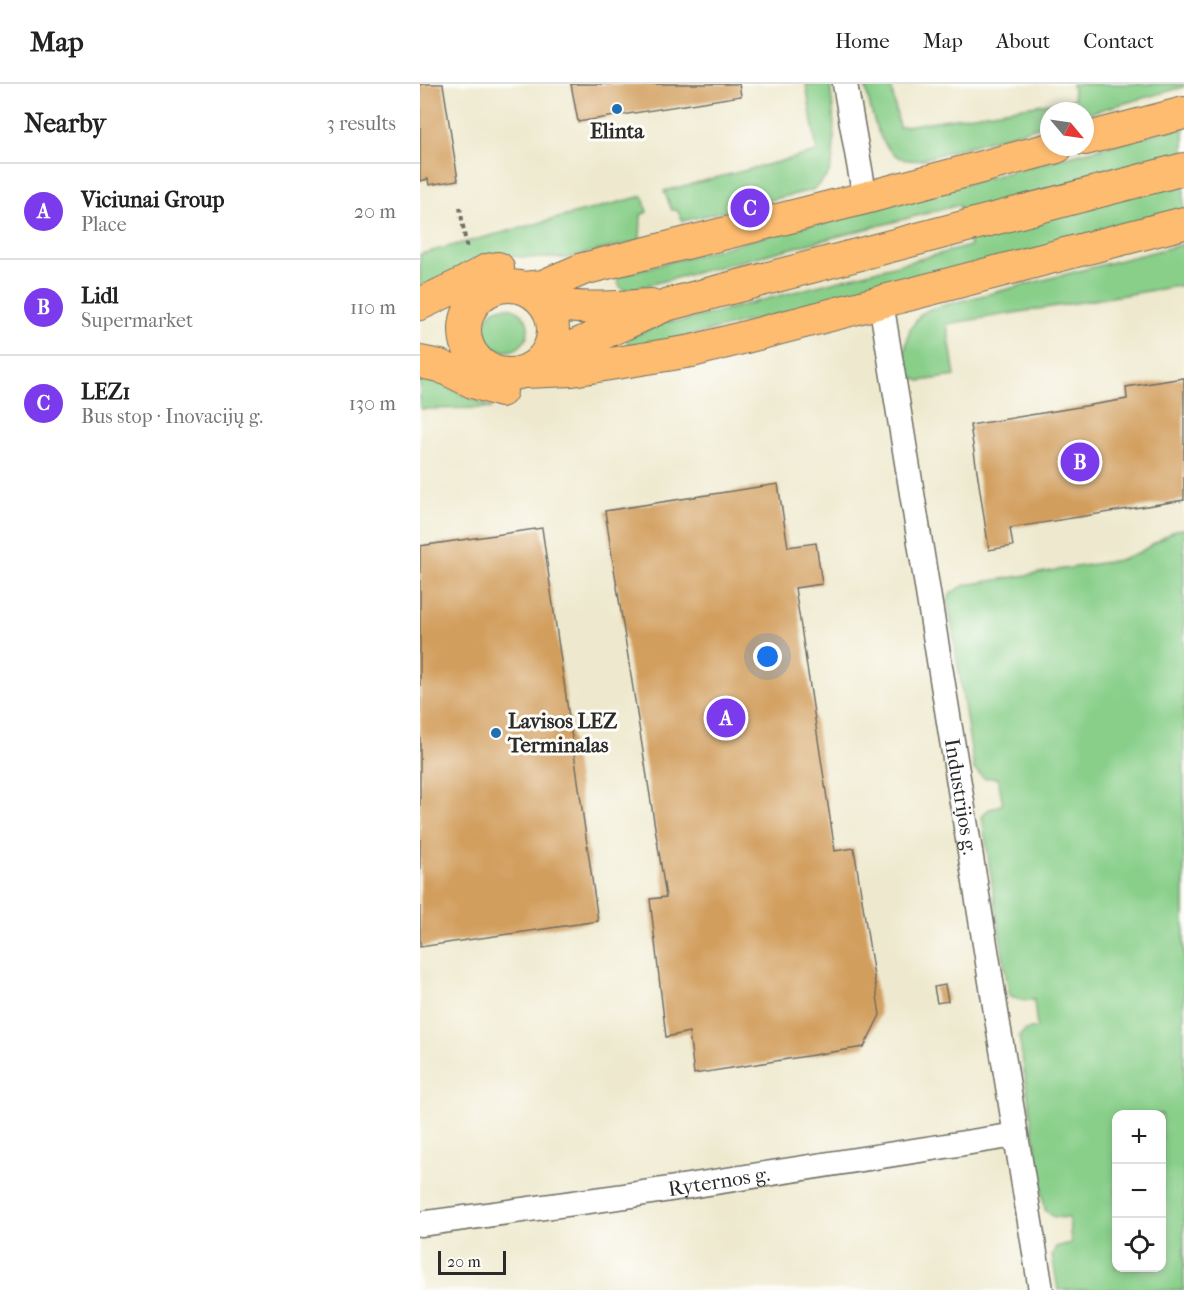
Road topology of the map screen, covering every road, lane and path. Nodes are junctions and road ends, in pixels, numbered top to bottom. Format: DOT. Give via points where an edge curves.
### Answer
graph roads {
  1 [pos="845,84"];
  2 [pos="1184,113"];
  3 [pos="1094,138"];
  4 [pos="1040,152"];
  5 [pos="1184,169"];
  6 [pos="865,198"];
  7 [pos="460,207"];
  8 [pos="1184,223"];
  9 [pos="583,269"];
  10 [pos="472,278"];
  11 [pos="533,295"];
  12 [pos="881,302"];
  13 [pos="420,304"];
  14 [pos="666,305"];
  15 [pos="467,313"];
  16 [pos="420,318"];
  17 [pos="420,342"];
  18 [pos="468,348"];
  19 [pos="420,362"];
  20 [pos="531,368"];
  21 [pos="572,370"];
  22 [pos="1016,1135"];
  23 [pos="420,1224"];
  24 [pos="1041,1290"];
  1 -- 6 [label="street"];
  2 -- 3 [label="main road"];
  4 -- 6 [label="main road"];
  5 -- 14 [label="main road"];
  6 -- 9 [label="main road"];
  7 -- 10 [label="path"];
  8 -- 12 [label="main road"];
  9 -- 10 [label="main road" via="528,265 487,270"];
  9 -- 11 [label="main road" via="543,286"];
  10 -- 13 [label="main road"];
  11 -- 14 [label="main road" via="560,306 585,308"];
  11 -- 15 [label="main road" via="506,286 490,289 476,299"];
  11 -- 20 [label="main road" via="551,318 553,334 549,351"];
  12 -- 21 [label="main road" via="692,351"];
  12 -- 22 [label="street, Industrijos g."];
  14 -- 20 [label="main road"];
  15 -- 16 [label="main road"];
  15 -- 18 [label="main road" via="464,331"];
  17 -- 18 [label="main road"];
  18 -- 20 [label="main road" via="477,362 491,371 508,375"];
  19 -- 21 [label="main road" via="440,366 500,391 525,388"];
  20 -- 21 [label="main road"];
  22 -- 23 [label="street, Ryternos g."];
  22 -- 24 [label="street, Industrijos g."];
}
